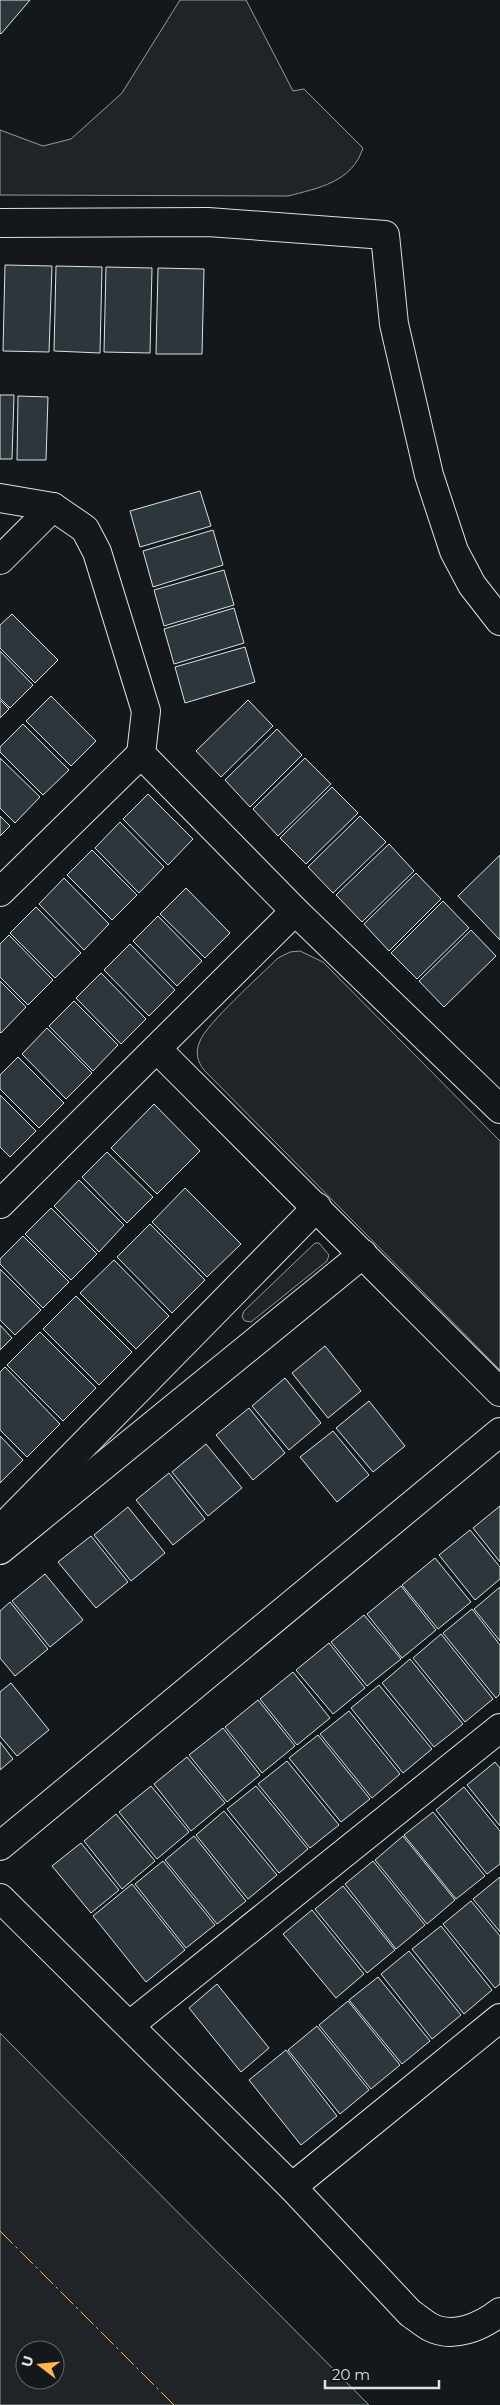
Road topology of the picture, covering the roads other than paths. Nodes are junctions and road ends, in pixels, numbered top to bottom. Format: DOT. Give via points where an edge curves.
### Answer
graph roads {
  1 [pos="0,223"];
  2 [pos="0,498"];
  3 [pos="53,507"];
  4 [pos="0,560"];
  5 [pos="500,621"];
  6 [pos="141,754"];
  7 [pos="0,892"];
  8 [pos="296,911"];
  9 [pos="158,1050"];
  10 [pos="496,1097"];
  11 [pos="0,1204"];
  12 [pos="317,1207"];
  13 [pos="363,1254"];
  14 [pos="500,1392"];
  15 [pos="500,1432"];
  16 [pos="0,1530"];
  17 [pos="0,1550"];
  18 [pos="500,1728"];
  19 [pos="0,1846"];
  20 [pos="0,1898"];
  21 [pos="500,2018"];
  22 [pos="130,2025"];
  23 [pos="292,2187"];
  24 [pos="500,2312"];
  1 -- 5 [label="street" via="208,222 385,235 394,324 429,475 454,551 472,584"];
  2 -- 3 [label="street"];
  3 -- 4 [label="street"];
  3 -- 6 [label="street" via="85,529 97,552 146,711"];
  6 -- 7 [label="street"];
  6 -- 8 [label="street"];
  8 -- 9 [label="street"];
  8 -- 10 [label="street"];
  9 -- 11 [label="street"];
  9 -- 12 [label="street"];
  12 -- 13 [label="street"];
  12 -- 16 [label="street"];
  13 -- 14 [label="street"];
  13 -- 17 [label="street"];
  15 -- 19 [label="street"];
  18 -- 22 [label="street"];
  20 -- 22 [label="street"];
  21 -- 23 [label="street"];
  22 -- 23 [label="street"];
  23 -- 24 [label="street" via="410,2313 430,2327 458,2332 476,2327"];
}
